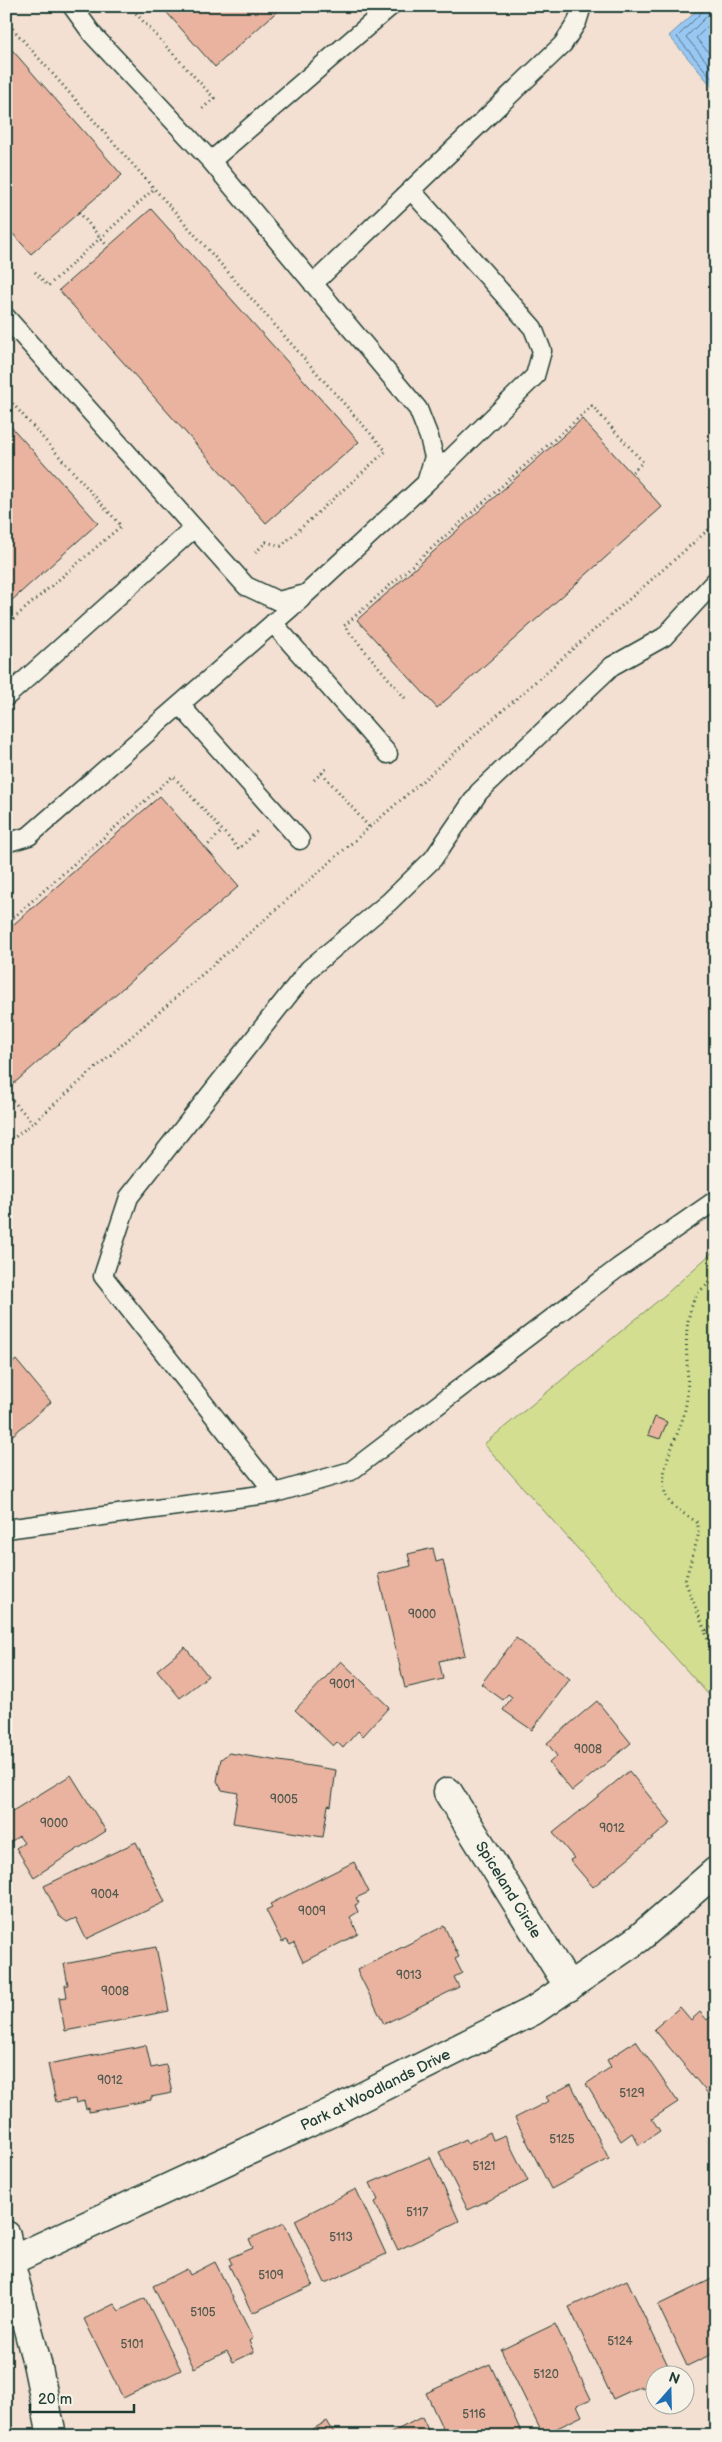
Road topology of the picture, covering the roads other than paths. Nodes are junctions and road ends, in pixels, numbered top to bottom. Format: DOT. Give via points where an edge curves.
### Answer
graph roads {
  1 [pos="72,6"];
  2 [pos="391,6"];
  3 [pos="582,6"];
  4 [pos="211,161"];
  5 [pos="411,190"];
  6 [pos="314,284"];
  7 [pos="6,317"];
  8 [pos="426,484"];
  9 [pos="194,528"];
  10 [pos="716,580"];
  11 [pos="306,594"];
  12 [pos="273,623"];
  13 [pos="6,697"];
  14 [pos="180,705"];
  15 [pos="388,754"];
  16 [pos="300,840"];
  17 [pos="7,844"];
  18 [pos="716,1200"];
  19 [pos="275,1493"];
  20 [pos="6,1529"];
  21 [pos="448,1792"];
  22 [pos="716,1871"];
  23 [pos="569,1987"];
  24 [pos="6,2235"];
  25 [pos="8,2262"];
  26 [pos="52,2436"];
  1 -- 4 [label="lane" via="93,35"];
  2 -- 4 [label="lane"];
  3 -- 5 [label="lane" via="578,22 563,44"];
  4 -- 6 [label="lane"];
  5 -- 6 [label="lane"];
  5 -- 8 [label="lane" via="533,328 542,352 535,376"];
  6 -- 8 [label="lane" via="418,409 434,457"];
  7 -- 9 [label="lane"];
  8 -- 11 [label="lane"];
  9 -- 11 [label="lane" via="246,586 278,601"];
  9 -- 13 [label="lane"];
  10 -- 19 [label="lane" via="664,637 612,666 486,785 432,859 389,902 309,970 129,1197 103,1276"];
  11 -- 12 [label="lane"];
  12 -- 14 [label="lane"];
  12 -- 15 [label="lane"];
  14 -- 16 [label="lane"];
  14 -- 17 [label="lane" via="29,836"];
  18 -- 19 [label="lane" via="618,1268 351,1471"];
  19 -- 20 [label="lane"];
  21 -- 23 [label="street, Spiceland Circle"];
  22 -- 23 [label="street, Park at Woodlands Drive" via="638,1939"];
  23 -- 25 [label="street, Park at Woodlands Drive" via="533,2011 332,2112"];
  24 -- 25 [label="street"];
  25 -- 26 [label="street" via="38,2363"];
}
